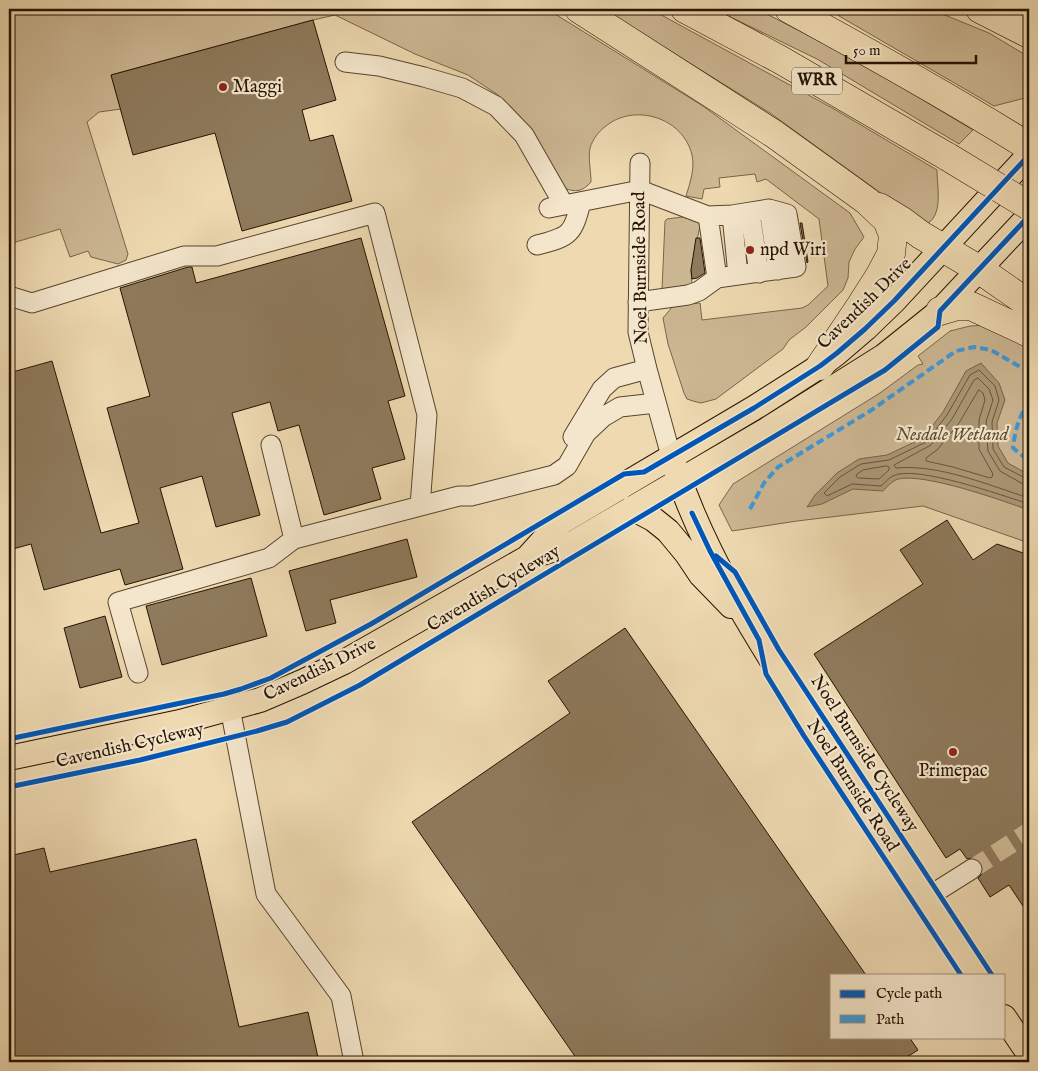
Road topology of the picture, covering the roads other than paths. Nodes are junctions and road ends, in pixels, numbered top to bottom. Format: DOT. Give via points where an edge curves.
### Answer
graph roads {
  1 [pos="579,9"];
  2 [pos="684,9"];
  3 [pos="789,9"];
  4 [pos="980,9"];
  5 [pos="1029,34"];
  6 [pos="345,62"];
  7 [pos="1029,148"];
  8 [pos="1029,155"];
  9 [pos="640,163"];
  10 [pos="640,190"];
  11 [pos="867,201"];
  12 [pos="565,205"];
  13 [pos="1029,206"];
  14 [pos="769,209"];
  15 [pos="741,214"];
  16 [pos="708,216"];
  17 [pos="1029,216"];
  18 [pos="537,245"];
  19 [pos="943,247"];
  20 [pos="778,270"];
  21 [pos="980,270"];
  22 [pos="758,273"];
  23 [pos="738,275"];
  24 [pos="717,278"];
  25 [pos="9,296"];
  26 [pos="638,302"];
  27 [pos="1029,304"];
  28 [pos="940,311"];
  29 [pos="1029,332"];
  30 [pos="820,366"];
  31 [pos="647,369"];
  32 [pos="656,403"];
  33 [pos="271,445"];
  34 [pos="671,456"];
  35 [pos="680,481"];
  36 [pos="459,496"];
  37 [pos="420,506"];
  38 [pos="632,508"];
  39 [pos="294,539"];
  40 [pos="527,558"];
  41 [pos="751,627"];
  42 [pos="138,673"];
  43 [pos="230,708"];
  44 [pos="9,758"];
  45 [pos="972,869"];
  46 [pos="926,898"];
  47 [pos="975,974"];
  48 [pos="1006,1020"];
  49 [pos="1029,1054"];
  50 [pos="354,1062"];
  1 -- 11 [label="highway" via="774,134"];
  2 -- 13 [label="highway, WRR, bridge" via="779,59"];
  3 -- 7 [label="highway, WRR" via="880,58"];
  4 -- 5 [label="highway"];
  6 -- 12 [label="street" via="424,76 462,88 496,106 524,135"];
  8 -- 19 [label="main road, Cavendish Drive"];
  9 -- 10 [label="street, Noel Burnside Road"];
  10 -- 12 [label="street"];
  10 -- 16 [label="street"];
  10 -- 26 [label="street, Noel Burnside Road"];
  11 -- 19 [label="highway"];
  11 -- 30 [label="highway" via="891,228 890,254 866,298"];
  12 -- 18 [label="street" via="576,221 568,234"];
  14 -- 15 [label="street"];
  14 -- 20 [label="street"];
  14 -- 20 [label="street" via="787,214 796,267"];
  15 -- 16 [label="street"];
  15 -- 22 [label="street"];
  15 -- 23 [label="street"];
  16 -- 24 [label="street"];
  17 -- 21 [label="main road, Cavendish Drive"];
  19 -- 21 [label="highway"];
  19 -- 30 [label="main road, Cavendish Drive" via="865,329"];
  20 -- 22 [label="street"];
  21 -- 27 [label="highway"];
  21 -- 28 [label="main road, Cavendish Drive"];
  22 -- 23 [label="street"];
  23 -- 24 [label="street"];
  24 -- 26 [label="street" via="688,295"];
  25 -- 37 [label="street" via="32,303 184,256 217,256 375,213 427,415"];
  26 -- 31 [label="street, Noel Burnside Road" via="638,332"];
  28 -- 29 [label="highway" via="971,306"];
  28 -- 35 [label="main road, Cavendish Drive" via="876,361"];
  30 -- 34 [label="main road, Cavendish Drive"];
  31 -- 32 [label="street, Noel Burnside Road"];
  31 -- 36 [label="street" via="614,378 602,389 558,460 470,485"];
  32 -- 34 [label="street, Noel Burnside Road"];
  32 -- 36 [label="street" via="620,406 603,417 586,433 567,466 554,475 472,496"];
  33 -- 39 [label="street"];
  34 -- 35 [label="main road, Noel Burnside Road"];
  34 -- 40 [label="main road, Cavendish Drive" via="558,524"];
  35 -- 38 [label="main road, Cavendish Drive"];
  35 -- 41 [label="main road, Noel Burnside Road" via="710,551"];
  36 -- 37 [label="street"];
  37 -- 39 [label="street"];
  38 -- 40 [label="main road, Cavendish Drive" via="573,543"];
  38 -- 41 [label="main road" via="668,531 701,575"];
  39 -- 42 [label="street" via="269,558 118,602"];
  40 -- 43 [label="main road, Cavendish Drive" via="344,662 260,700"];
  41 -- 46 [label="main road, Noel Burnside Road"];
  43 -- 44 [label="main road, Cavendish Drive" via="180,722"];
  43 -- 50 [label="street" via="266,894 341,996"];
  45 -- 46 [label="street"];
  46 -- 47 [label="main road, Noel Burnside Road"];
  48 -- 49 [label="main road"];
}
